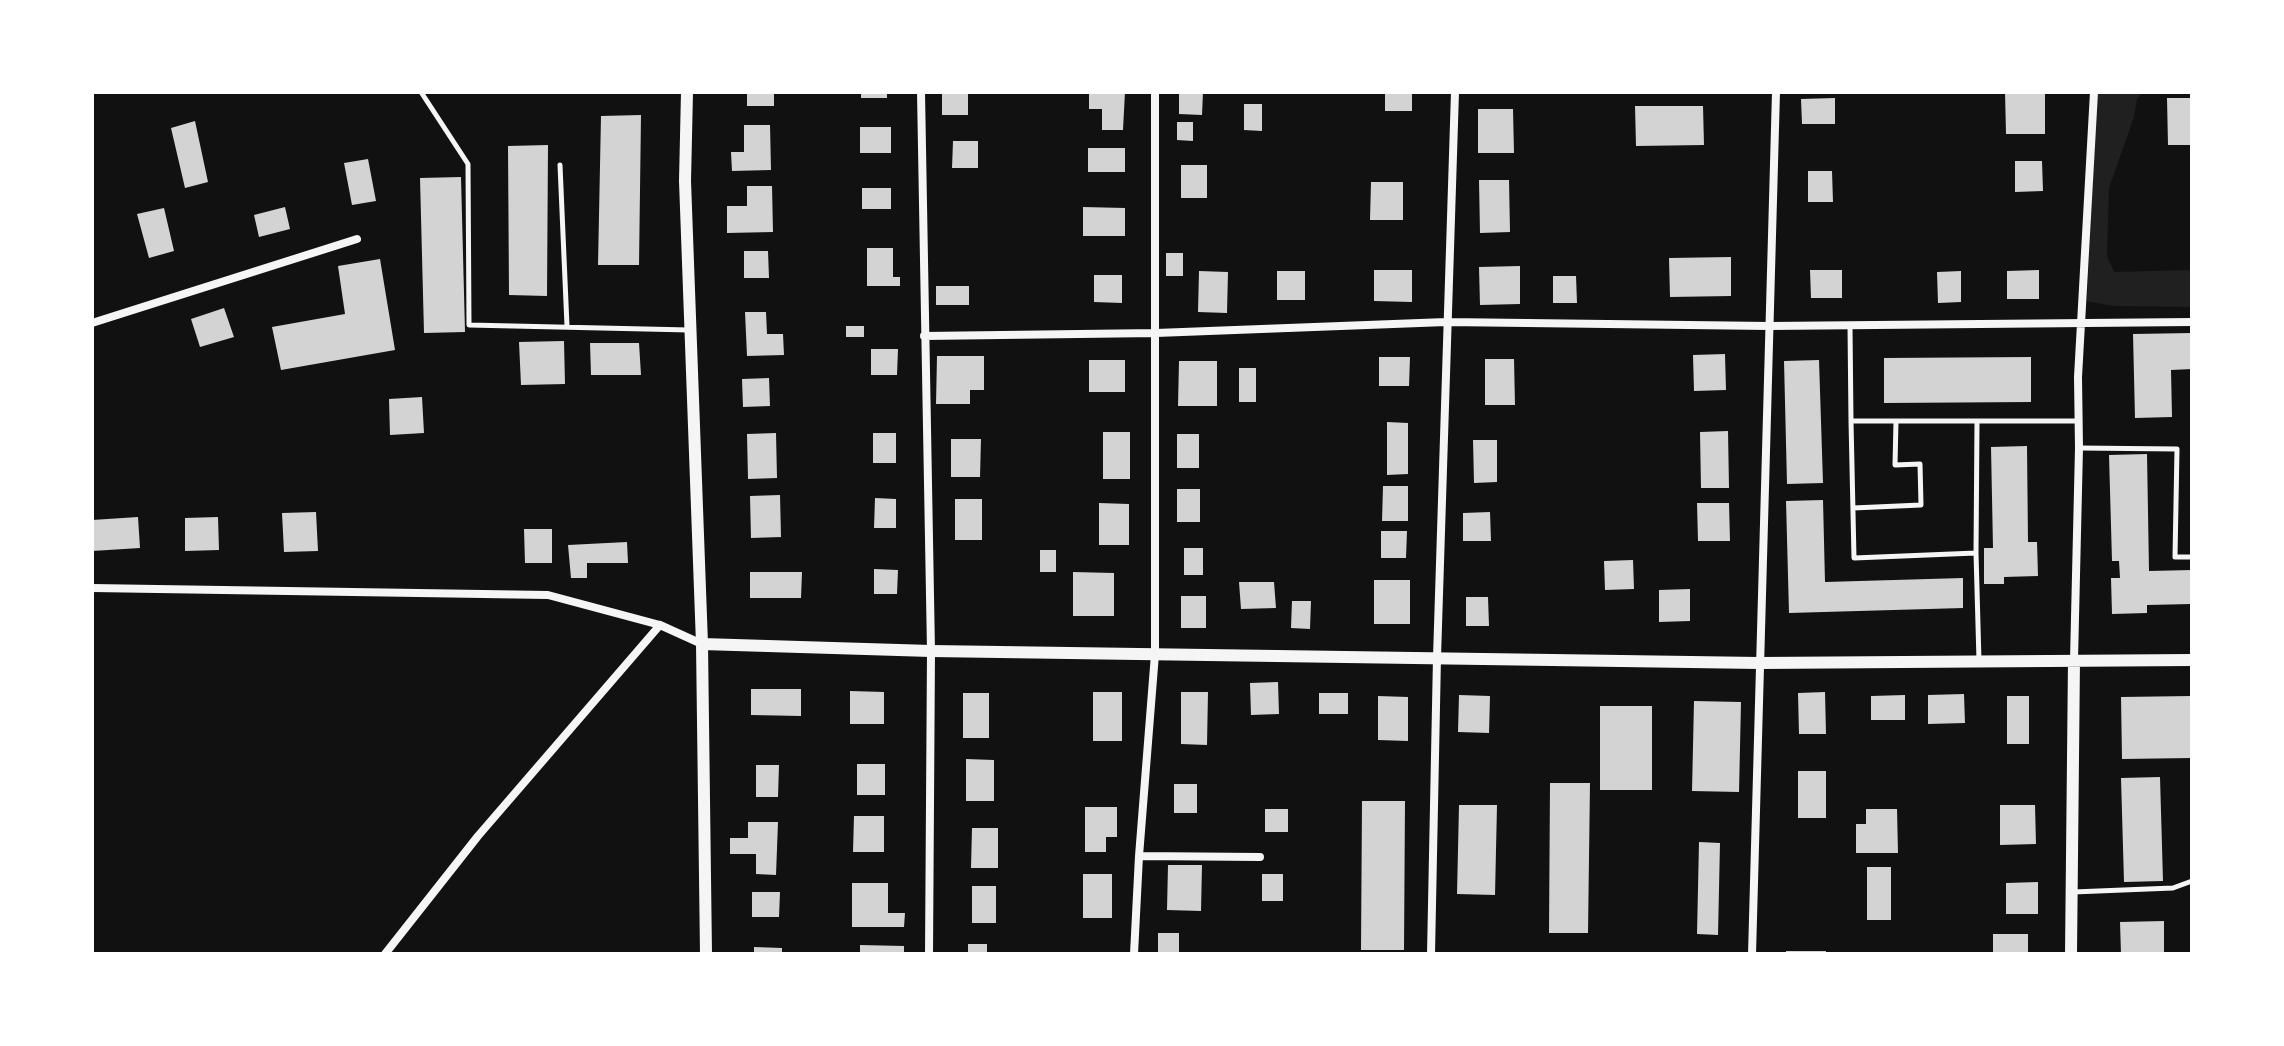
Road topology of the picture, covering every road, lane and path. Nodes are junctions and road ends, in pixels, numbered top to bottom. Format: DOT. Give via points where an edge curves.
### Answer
graph roads {
  1 [pos="421,92"];
  2 [pos="687,92"];
  3 [pos="921,92"];
  4 [pos="1155,92"];
  5 [pos="1455,92"];
  6 [pos="1776,92"];
  7 [pos="2094,92"];
  8 [pos="560,165"];
  9 [pos="357,239"];
  10 [pos="1446,322"];
  11 [pos="2192,322"];
  12 [pos="92,323"];
  13 [pos="2082,324"];
  14 [pos="567,326"];
  15 [pos="1769,326"];
  16 [pos="1850,326"];
  17 [pos="690,330"];
  18 [pos="1156,333"];
  19 [pos="924,336"];
  20 [pos="1851,421"];
  21 [pos="1896,421"];
  22 [pos="2079,421"];
  23 [pos="1977,422"];
  24 [pos="2079,448"];
  25 [pos="1853,508"];
  26 [pos="1976,553"];
  27 [pos="2192,557"];
  28 [pos="92,588"];
  29 [pos="660,625"];
  30 [pos="702,644"];
  31 [pos="931,651"];
  32 [pos="1155,654"];
  33 [pos="1437,657"];
  34 [pos="2074,660"];
  35 [pos="2192,660"];
  36 [pos="1979,661"];
  37 [pos="1759,663"];
  38 [pos="1139,856"];
  39 [pos="1260,857"];
  40 [pos="2192,881"];
  41 [pos="2072,892"];
  42 [pos="385,954"];
  43 [pos="706,954"];
  44 [pos="929,954"];
  45 [pos="1134,954"];
  46 [pos="1431,954"];
  47 [pos="1752,954"];
  48 [pos="2071,954"];
  1 -- 14 [label="lane" via="468,164 469,325"];
  2 -- 17 [label="street"];
  3 -- 19 [label="street"];
  4 -- 18 [label="street"];
  5 -- 10 [label="street"];
  6 -- 15 [label="street"];
  7 -- 13 [label="street"];
  8 -- 14 [label="lane"];
  9 -- 12 [label="street"];
  10 -- 15 [label="street"];
  10 -- 18 [label="street"];
  10 -- 33 [label="street"];
  11 -- 13 [label="street"];
  13 -- 16 [label="street"];
  13 -- 22 [label="street"];
  14 -- 17 [label="lane"];
  15 -- 16 [label="street"];
  15 -- 37 [label="street"];
  16 -- 20 [label="lane"];
  17 -- 30 [label="street"];
  18 -- 19 [label="street"];
  18 -- 32 [label="street"];
  19 -- 31 [label="street"];
  20 -- 21 [label="lane"];
  20 -- 25 [label="lane"];
  21 -- 23 [label="lane"];
  21 -- 25 [label="lane" via="1895,465 1920,464 1921,505"];
  22 -- 23 [label="lane"];
  22 -- 24 [label="street"];
  23 -- 26 [label="lane"];
  24 -- 27 [label="lane" via="2177,449 2175,557"];
  24 -- 34 [label="street"];
  25 -- 26 [label="lane" via="1854,558"];
  26 -- 36 [label="lane"];
  28 -- 29 [label="street" via="548,595"];
  29 -- 30 [label="street"];
  29 -- 42 [label="street" via="478,836"];
  30 -- 31 [label="street"];
  30 -- 43 [label="street"];
  31 -- 32 [label="street"];
  31 -- 44 [label="street"];
  32 -- 33 [label="street"];
  32 -- 38 [label="street"];
  33 -- 37 [label="street"];
  33 -- 46 [label="street"];
  34 -- 35 [label="street"];
  34 -- 36 [label="street"];
  34 -- 41 [label="street"];
  36 -- 37 [label="street"];
  37 -- 47 [label="street"];
  38 -- 39 [label="street"];
  38 -- 45 [label="street"];
  40 -- 41 [label="lane" via="2173,888"];
  41 -- 48 [label="street"];
}
